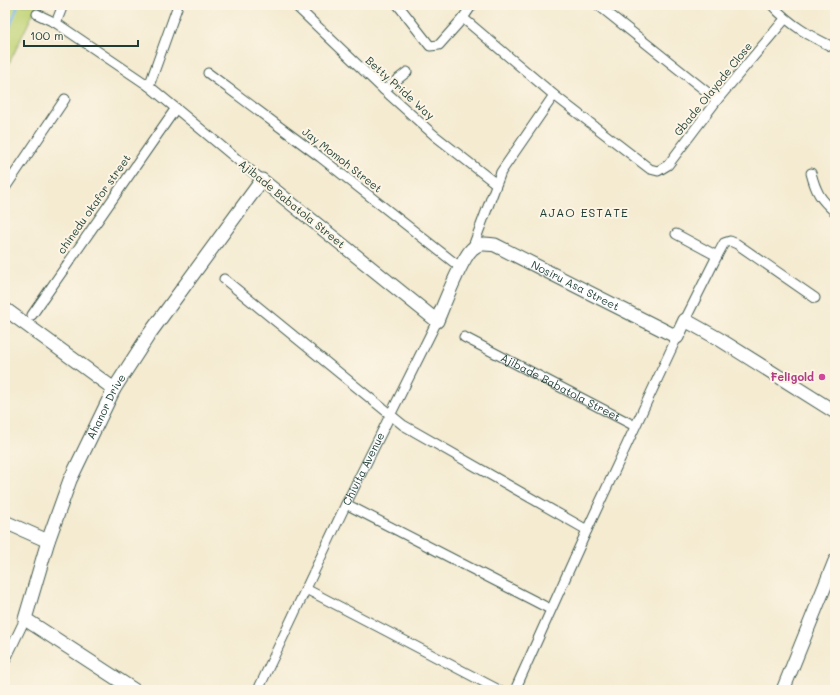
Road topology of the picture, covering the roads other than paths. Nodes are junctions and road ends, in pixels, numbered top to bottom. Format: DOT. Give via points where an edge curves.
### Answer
graph roads {
  1 [pos="63,5"];
  2 [pos="178,5"];
  3 [pos="295,5"];
  4 [pos="398,5"];
  5 [pos="472,5"];
  6 [pos="598,5"];
  7 [pos="772,5"];
  8 [pos="37,14"];
  9 [pos="463,18"];
  10 [pos="785,19"];
  11 [pos="56,23"];
  12 [pos="835,48"];
  13 [pos="407,72"];
  14 [pos="208,73"];
  15 [pos="149,86"];
  16 [pos="384,90"];
  17 [pos="554,95"];
  18 [pos="65,99"];
  19 [pos="717,100"];
  20 [pos="176,108"];
  21 [pos="811,173"];
  22 [pos="262,180"];
  23 [pos="496,183"];
  24 [pos="5,188"];
  25 [pos="835,212"];
  26 [pos="676,234"];
  27 [pos="472,249"];
  28 [pos="717,256"];
  29 [pos="461,268"];
  30 [pos="224,279"];
  31 [pos="815,298"];
  32 [pos="5,309"];
  33 [pos="32,315"];
  34 [pos="685,320"];
  35 [pos="437,321"];
  36 [pos="464,337"];
  37 [pos="678,337"];
  38 [pos="114,389"];
  39 [pos="835,412"];
  40 [pos="391,416"];
  41 [pos="635,426"];
  42 [pos="346,504"];
  43 [pos="5,522"];
  44 [pos="587,530"];
  45 [pos="48,541"];
  46 [pos="835,561"];
  47 [pos="306,589"];
  48 [pos="550,609"];
  49 [pos="25,619"];
  50 [pos="5,661"];
  51 [pos="134,690"];
  52 [pos="258,690"];
  53 [pos="499,690"];
  54 [pos="515,690"];
  55 [pos="783,690"];
  1 -- 11 [label="street"];
  2 -- 15 [label="street"];
  3 -- 16 [label="street, Betty Pride Way"];
  4 -- 9 [label="street" via="430,46 439,45"];
  5 -- 9 [label="street"];
  6 -- 19 [label="street"];
  7 -- 10 [label="street"];
  8 -- 11 [label="street, Ajibade Babatola Street"];
  9 -- 17 [label="street"];
  10 -- 12 [label="street"];
  10 -- 19 [label="street, Gbade Olayode Close"];
  11 -- 15 [label="street, Ajibade Babatola Street"];
  13 -- 16 [label="street"];
  14 -- 29 [label="street, Jay Momoh Street"];
  15 -- 20 [label="street, Ajibade Babatola Street"];
  16 -- 23 [label="street, Betty Pride Way" via="434,135"];
  17 -- 19 [label="street, Gbade Olayode Close" via="650,169 658,171 675,157"];
  17 -- 23 [label="street" via="513,152"];
  18 -- 24 [label="street"];
  20 -- 22 [label="street, Ajibade Babatola Street"];
  20 -- 33 [label="street, chinedu okafor street"];
  21 -- 25 [label="street" via="817,193"];
  22 -- 35 [label="street, Ajibade Babatola Street"];
  22 -- 38 [label="street, Ahanor Drive" via="150,333"];
  23 -- 27 [label="street"];
  26 -- 28 [label="street"];
  27 -- 29 [label="street, Chivita Avenue"];
  27 -- 37 [label="street, Nosiru Asa Street" via="482,243 495,245"];
  28 -- 31 [label="street" via="724,243 730,241 737,244"];
  28 -- 34 [label="street"];
  29 -- 35 [label="street, Chivita Avenue"];
  30 -- 40 [label="street"];
  32 -- 38 [label="street"];
  34 -- 37 [label="street"];
  34 -- 39 [label="street" via="720,339"];
  35 -- 40 [label="street, Chivita Avenue"];
  36 -- 41 [label="street, Ajibade Babatola Street"];
  37 -- 41 [label="street"];
  38 -- 45 [label="street, Ahanor Drive" via="70,480"];
  40 -- 42 [label="street, Chivita Avenue"];
  40 -- 44 [label="street" via="420,436"];
  41 -- 44 [label="street"];
  42 -- 47 [label="street, Chivita Avenue"];
  42 -- 48 [label="street"];
  43 -- 45 [label="street"];
  44 -- 48 [label="street"];
  45 -- 49 [label="street, Ahanor Drive"];
  46 -- 55 [label="street"];
  47 -- 52 [label="street, Chivita Avenue"];
  47 -- 53 [label="street"];
  48 -- 54 [label="street"];
  49 -- 50 [label="street, Ahanor Drive"];
  49 -- 51 [label="street"];
}
